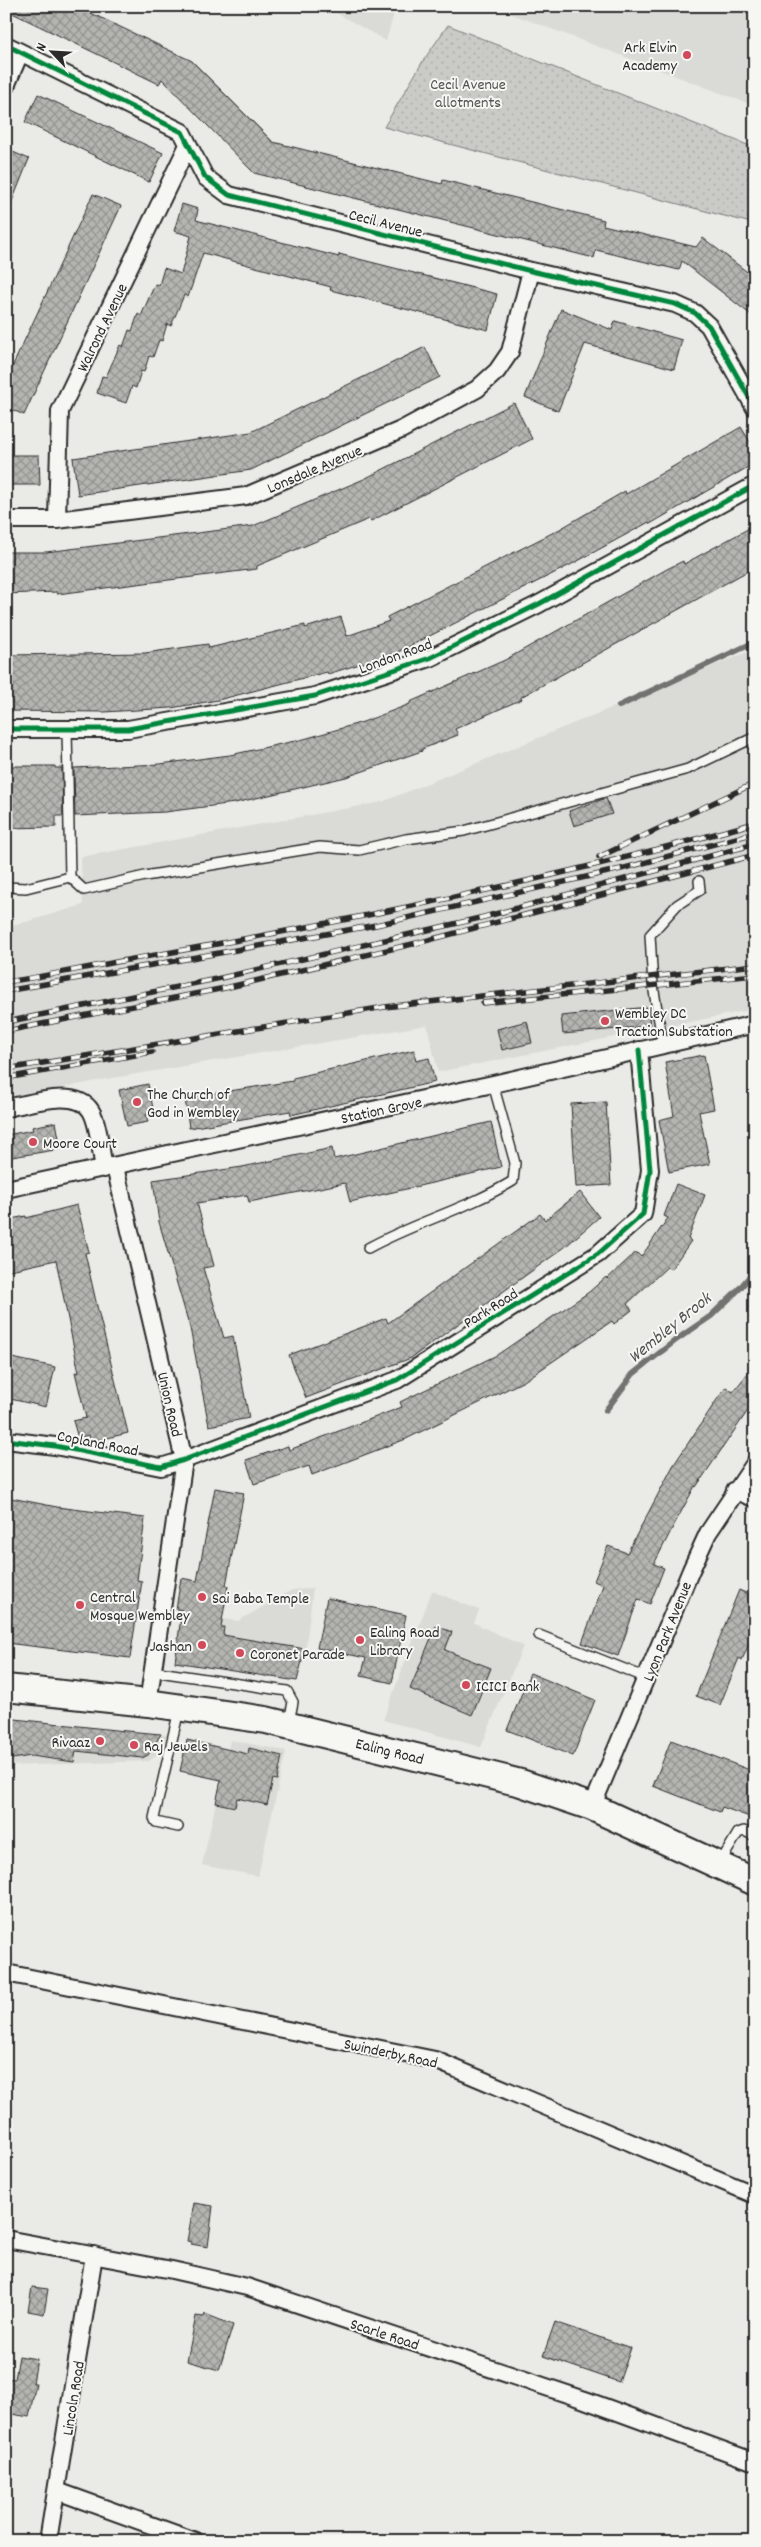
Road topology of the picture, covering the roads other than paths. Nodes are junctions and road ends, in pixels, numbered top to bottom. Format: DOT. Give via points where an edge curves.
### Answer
graph roads {
  1 [pos="13,49"];
  2 [pos="6,86"];
  3 [pos="188,145"];
  4 [pos="531,271"];
  5 [pos="755,408"];
  6 [pos="755,485"];
  7 [pos="6,520"];
  8 [pos="57,520"];
  9 [pos="6,729"];
  10 [pos="67,729"];
  11 [pos="755,737"];
  12 [pos="70,877"];
  13 [pos="699,881"];
  14 [pos="6,887"];
  15 [pos="755,1024"];
  16 [pos="663,1045"];
  17 [pos="639,1050"];
  18 [pos="493,1084"];
  19 [pos="6,1108"];
  20 [pos="110,1168"];
  21 [pos="6,1189"];
  22 [pos="368,1248"];
  23 [pos="6,1440"];
  24 [pos="184,1460"];
  25 [pos="755,1463"];
  26 [pos="735,1490"];
  27 [pos="755,1499"];
  28 [pos="539,1635"];
  29 [pos="152,1671"];
  30 [pos="647,1678"];
  31 [pos="6,1688"];
  32 [pos="148,1703"];
  33 [pos="179,1707"];
  34 [pos="288,1725"];
  35 [pos="592,1807"];
  36 [pos="178,1827"];
  37 [pos="755,1836"];
  38 [pos="719,1866"];
  39 [pos="755,1882"];
  40 [pos="6,1973"];
  41 [pos="755,2195"];
  42 [pos="6,2239"];
  43 [pos="94,2255"];
  44 [pos="755,2462"];
  45 [pos="57,2491"];
  46 [pos="48,2541"];
  47 [pos="195,2541"];
  1 -- 2 [label="street"];
  1 -- 3 [label="street, Cecil Avenue" via="182,132"];
  3 -- 4 [label="street, Cecil Avenue" via="205,177 229,196"];
  3 -- 8 [label="street, Walrond Avenue" via="60,412"];
  4 -- 5 [label="street, Cecil Avenue" via="675,304 694,313 709,326"];
  4 -- 8 [label="street, Lonsdale Avenue" via="510,352 497,371 477,389 401,430 246,496"];
  6 -- 10 [label="street, London Road" via="539,604 430,658 315,696 128,729"];
  7 -- 8 [label="street, Lonsdale Avenue"];
  9 -- 10 [label="street, London Road"];
  10 -- 12 [label="lane"];
  11 -- 12 [label="lane" via="688,769 464,831 359,850 320,847 145,876 84,890"];
  12 -- 14 [label="lane" via="26,888"];
  13 -- 16 [label="lane" via="700,890 678,905 650,935 653,985"];
  15 -- 16 [label="street, Station Grove"];
  16 -- 17 [label="street, Station Grove"];
  17 -- 18 [label="street, Station Grove"];
  17 -- 24 [label="street, Park Road" via="650,1170 643,1214 606,1248 397,1380"];
  18 -- 20 [label="street, Station Grove"];
  18 -- 22 [label="lane" via="516,1163 513,1181 491,1194"];
  19 -- 20 [label="street, Union Road" via="64,1097 83,1102 92,1112"];
  20 -- 21 [label="street, Station Grove"];
  20 -- 24 [label="street, Union Road"];
  23 -- 24 [label="street, Copland Road" via="161,1467"];
  24 -- 29 [label="street, Union Road"];
  25 -- 26 [label="street, Lyon Park Avenue"];
  26 -- 27 [label="street"];
  26 -- 30 [label="street, Lyon Park Avenue" via="690,1570"];
  28 -- 30 [label="lane"];
  29 -- 32 [label="street, Union Road"];
  29 -- 34 [label="lane" via="287,1691 292,1702"];
  30 -- 35 [label="street, Lyon Park Avenue"];
  31 -- 32 [label="main road, Ealing Road"];
  32 -- 33 [label="main road, Ealing Road"];
  33 -- 34 [label="main road, Ealing Road"];
  33 -- 36 [label="lane" via="154,1818 156,1822"];
  34 -- 35 [label="main road, Ealing Road" via="521,1783"];
  35 -- 38 [label="main road, Ealing Road"];
  37 -- 38 [label="lane" via="744,1831 738,1834"];
  38 -- 39 [label="main road, Ealing Road"];
  40 -- 41 [label="street, Swinderby Road" via="435,2060"];
  42 -- 43 [label="street, Scarle Road"];
  43 -- 44 [label="street, Scarle Road" via="247,2287 585,2400"];
  43 -- 45 [label="street, Lincoln Road"];
  45 -- 46 [label="street, Lincoln Road"];
  45 -- 47 [label="street"];
}
